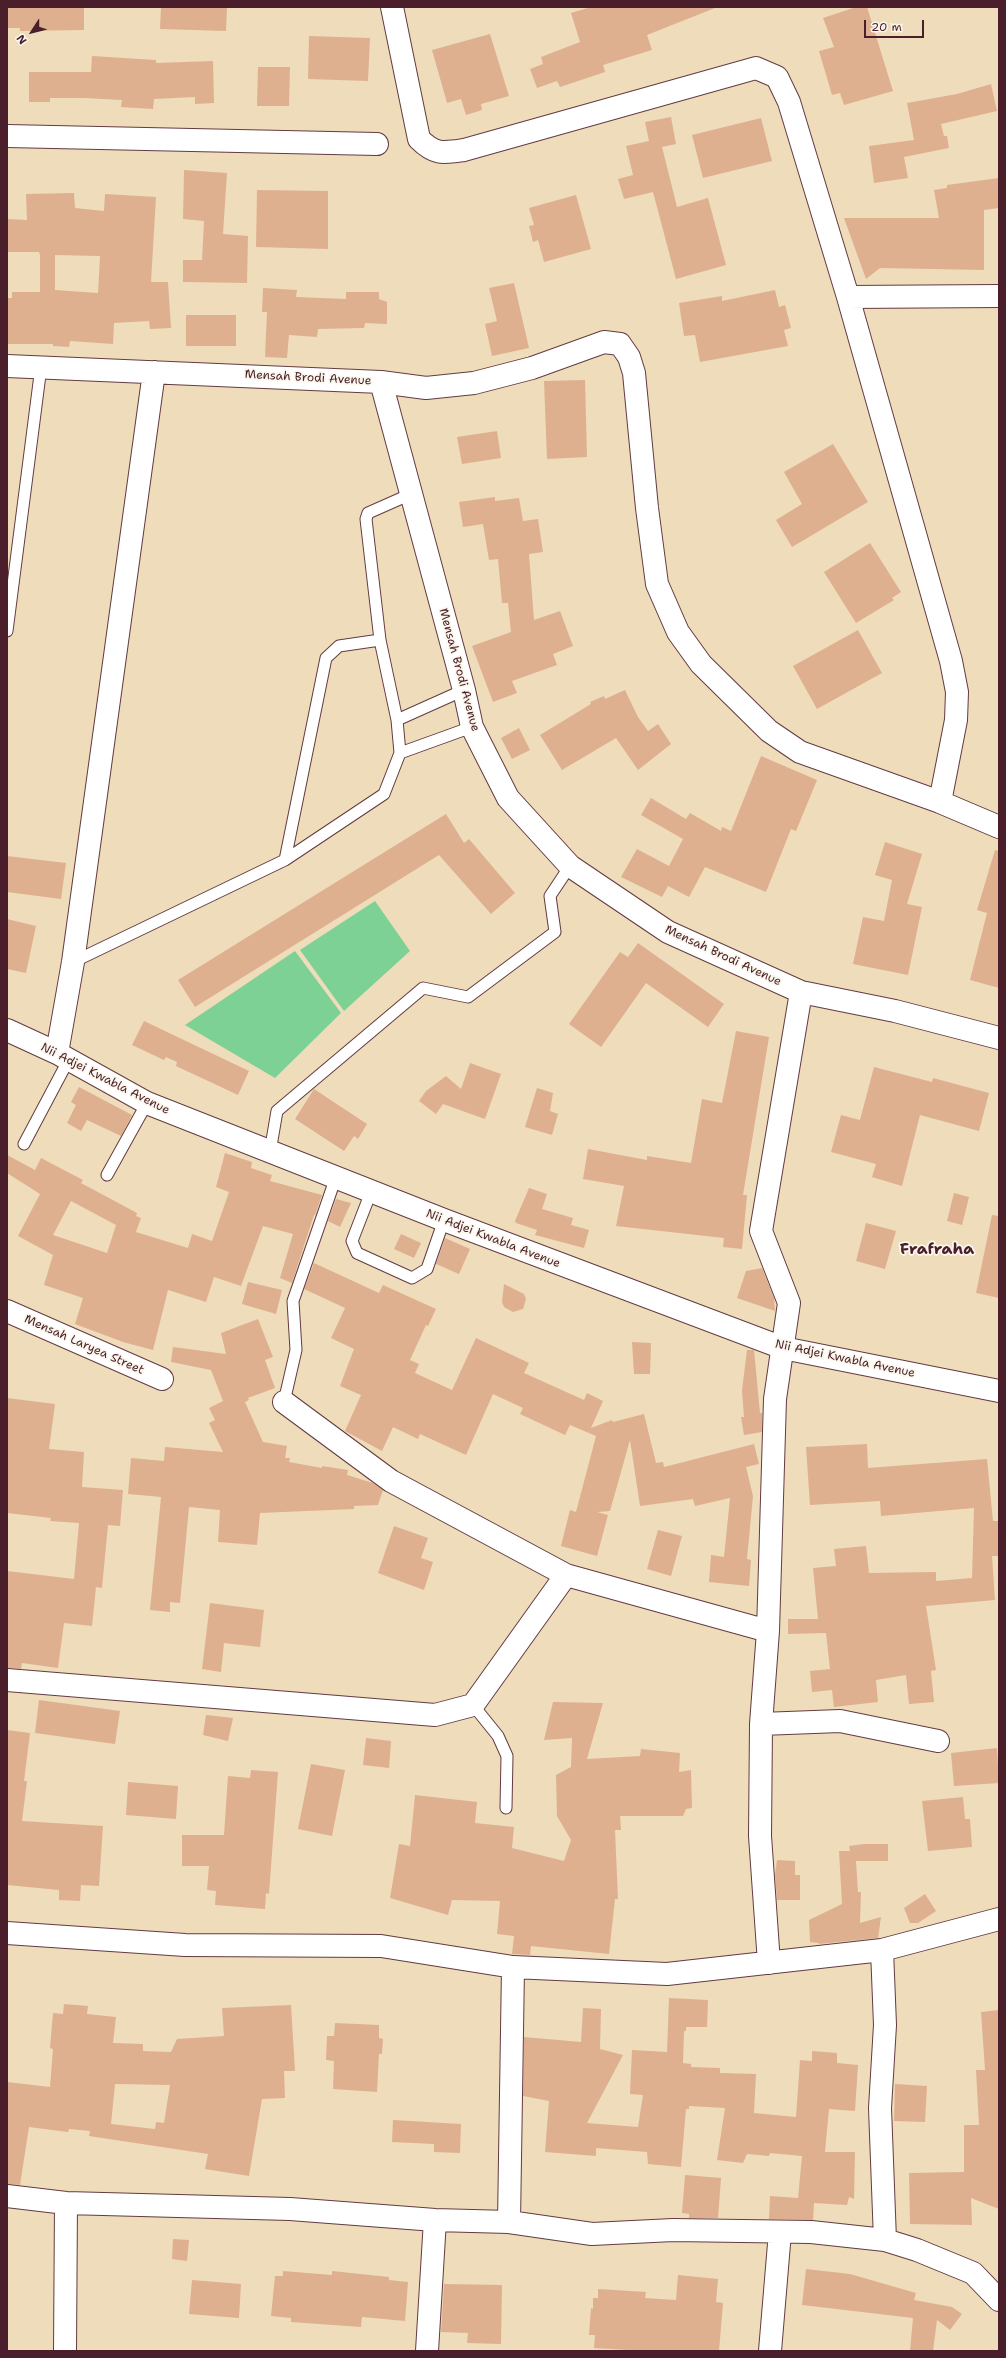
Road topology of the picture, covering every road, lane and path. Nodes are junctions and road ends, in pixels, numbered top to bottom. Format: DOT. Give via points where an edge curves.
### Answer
graph roads {
  1 [pos="392,7"];
  2 [pos="7,136"];
  3 [pos="376,144"];
  4 [pos="999,296"];
  5 [pos="848,297"];
  6 [pos="7,366"];
  7 [pos="41,367"];
  8 [pos="154,372"];
  9 [pos="381,382"];
  10 [pos="411,494"];
  11 [pos="7,631"];
  12 [pos="380,640"];
  13 [pos="464,690"];
  14 [pos="397,720"];
  15 [pos="472,727"];
  16 [pos="400,753"];
  17 [pos="940,802"];
  18 [pos="999,827"];
  19 [pos="285,860"];
  20 [pos="570,866"];
  21 [pos="72,962"];
  22 [pos="801,992"];
  23 [pos="7,1030"];
  24 [pos="999,1038"];
  25 [pos="63,1056"];
  26 [pos="148,1103"];
  27 [pos="24,1144"];
  28 [pos="270,1152"];
  29 [pos="107,1175"];
  30 [pos="336,1177"];
  31 [pos="371,1192"];
  32 [pos="444,1220"];
  33 [pos="7,1311"];
  34 [pos="783,1348"];
  35 [pos="162,1379"];
  36 [pos="999,1391"];
  37 [pos="284,1402"];
  38 [pos="566,1575"];
  39 [pos="768,1631"];
  40 [pos="7,1680"];
  41 [pos="473,1705"];
  42 [pos="761,1724"];
  43 [pos="938,1741"];
  44 [pos="506,1808"];
  45 [pos="999,1919"];
  46 [pos="7,1933"];
  47 [pos="882,1950"];
  48 [pos="769,1963"];
  49 [pos="513,1967"];
  50 [pos="7,2196"];
  51 [pos="66,2203"];
  52 [pos="435,2220"];
  53 [pos="509,2222"];
  54 [pos="780,2232"];
  55 [pos="885,2240"];
  56 [pos="999,2300"];
  57 [pos="65,2351"];
  58 [pos="427,2351"];
  59 [pos="770,2351"];
  1 -- 5 [label="street" via="419,138 429,149 443,153 464,150 756,68 777,77 789,102"];
  2 -- 3 [label="street"];
  4 -- 5 [label="street"];
  5 -- 17 [label="street" via="951,661 957,692 956,720"];
  6 -- 7 [label="street, Mensah Brodi Avenue"];
  7 -- 8 [label="street, Mensah Brodi Avenue"];
  7 -- 11 [label="lane"];
  8 -- 9 [label="street, Mensah Brodi Avenue"];
  8 -- 21 [label="street"];
  9 -- 10 [label="street, Mensah Brodi Avenue"];
  9 -- 17 [label="street" via="426,388 474,383 532,368 604,342 620,344 629,357 634,372 646,508 657,584 678,632 701,664 728,692 769,731 800,752"];
  10 -- 12 [label="lane" via="374,509 368,513 366,519"];
  10 -- 13 [label="street, Mensah Brodi Avenue"];
  12 -- 14 [label="lane"];
  12 -- 19 [label="lane" via="339,646 326,658"];
  13 -- 14 [label="lane"];
  13 -- 15 [label="street, Mensah Brodi Avenue"];
  14 -- 16 [label="lane"];
  15 -- 16 [label="lane"];
  15 -- 20 [label="street, Mensah Brodi Avenue" via="508,798"];
  16 -- 19 [label="lane" via="384,794"];
  17 -- 18 [label="street"];
  19 -- 21 [label="lane"];
  20 -- 22 [label="street, Mensah Brodi Avenue" via="668,932"];
  20 -- 28 [label="lane" via="550,896 555,932 468,997 422,988 276,1111"];
  21 -- 25 [label="street"];
  22 -- 24 [label="street, Mensah Brodi Avenue" via="895,1011"];
  22 -- 34 [label="street" via="761,1231 789,1303"];
  23 -- 25 [label="street, Nii Adjei Kwabla Avenue"];
  25 -- 26 [label="street, Nii Adjei Kwabla Avenue"];
  25 -- 27 [label="lane"];
  26 -- 28 [label="street, Nii Adjei Kwabla Avenue"];
  26 -- 29 [label="lane"];
  28 -- 30 [label="street, Nii Adjei Kwabla Avenue"];
  30 -- 31 [label="street, Nii Adjei Kwabla Avenue"];
  30 -- 37 [label="lane" via="294,1301 296,1350"];
  31 -- 32 [label="street, Nii Adjei Kwabla Avenue"];
  31 -- 32 [label="lane" via="352,1241 357,1253 412,1278 427,1269"];
  32 -- 34 [label="street, Nii Adjei Kwabla Avenue"];
  33 -- 35 [label="street, Mensah Laryea Street"];
  34 -- 36 [label="street, Nii Adjei Kwabla Avenue"];
  34 -- 39 [label="street" via="775,1399"];
  37 -- 38 [label="street" via="391,1481"];
  38 -- 39 [label="street"];
  38 -- 41 [label="street"];
  39 -- 42 [label="street"];
  40 -- 41 [label="street" via="435,1715"];
  41 -- 44 [label="lane" via="498,1736 507,1756"];
  42 -- 43 [label="street" via="840,1721"];
  42 -- 48 [label="street" via="760,1836"];
  45 -- 47 [label="street"];
  46 -- 49 [label="street" via="185,1945 381,1946"];
  47 -- 48 [label="street"];
  47 -- 55 [label="street" via="885,2025 880,2108"];
  48 -- 49 [label="street" via="667,1974"];
  49 -- 53 [label="street"];
  50 -- 51 [label="street"];
  51 -- 52 [label="street" via="290,2209"];
  51 -- 57 [label="street"];
  52 -- 53 [label="street"];
  52 -- 58 [label="street"];
  53 -- 54 [label="street" via="592,2234 673,2230"];
  54 -- 55 [label="street" via="811,2232"];
  54 -- 59 [label="street"];
  55 -- 56 [label="street" via="973,2273"];
}
